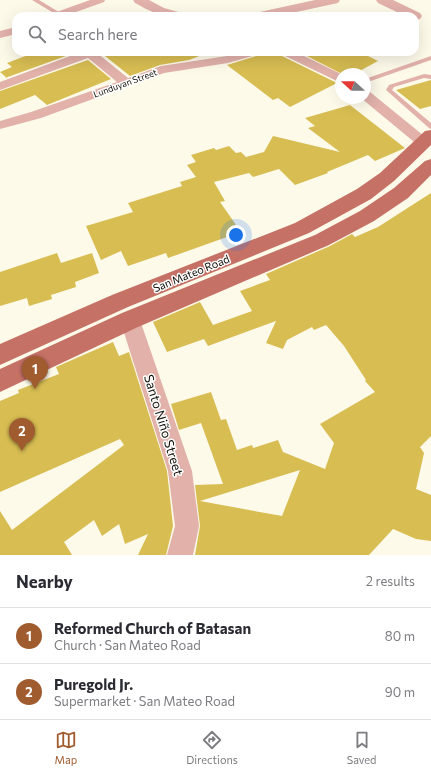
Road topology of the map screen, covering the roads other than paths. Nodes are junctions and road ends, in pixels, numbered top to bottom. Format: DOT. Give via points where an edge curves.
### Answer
graph roads {
  1 [pos="35,0"];
  2 [pos="100,0"];
  3 [pos="140,0"];
  4 [pos="333,0"];
  5 [pos="383,0"];
  6 [pos="53,12"];
  7 [pos="66,12"];
  8 [pos="163,12"];
  9 [pos="278,12"];
  10 [pos="406,12"];
  11 [pos="12,31"];
  12 [pos="0,35"];
  13 [pos="79,56"];
  14 [pos="95,56"];
  15 [pos="238,56"];
  16 [pos="295,56"];
  17 [pos="431,58"];
  18 [pos="335,76"];
  19 [pos="431,77"];
  20 [pos="371,79"];
  21 [pos="125,82"];
  22 [pos="0,86"];
  23 [pos="371,99"];
  24 [pos="0,125"];
  25 [pos="429,135"];
  26 [pos="431,165"];
  27 [pos="130,320"];
  28 [pos="0,356"];
  29 [pos="0,381"];
  30 [pos="180,555"];
  1 -- 6 [label="lane"];
  2 -- 7 [label="street"];
  3 -- 8 [label="street"];
  4 -- 9 [label="street"];
  5 -- 10 [label="street"];
  11 -- 12 [label="street"];
  13 -- 22 [label="street"];
  14 -- 21 [label="street"];
  15 -- 21 [label="street, Lunduyan Street" via="161,70"];
  16 -- 18 [label="street"];
  17 -- 20 [label="lane"];
  19 -- 25 [label="lane" via="424,76 389,88"];
  21 -- 24 [label="street, Lunduyan Street" via="36,115"];
  23 -- 25 [label="street"];
  25 -- 28 [label="main road, San Mateo Road" via="387,177 364,194 302,228 120,301"];
  26 -- 27 [label="main road, San Mateo Road" via="401,192 367,216 322,240"];
  27 -- 29 [label="main road, San Mateo Road"];
  27 -- 30 [label="street, Santo Niño Street" via="180,470 187,526"];
}
